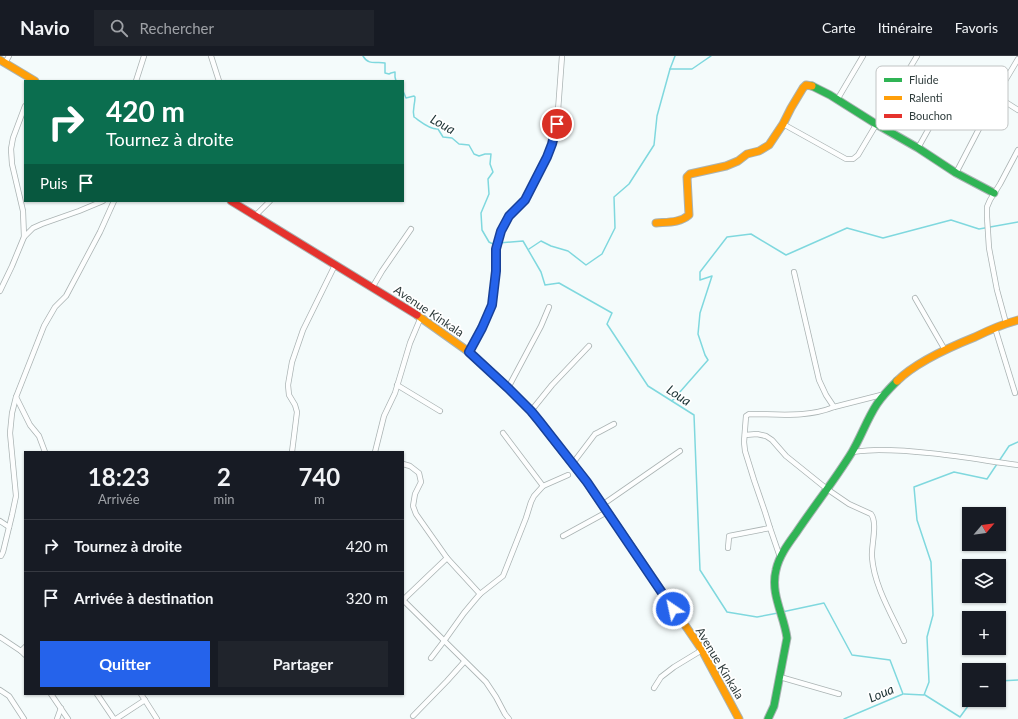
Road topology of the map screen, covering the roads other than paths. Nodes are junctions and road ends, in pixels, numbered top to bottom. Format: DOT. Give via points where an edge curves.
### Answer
graph roads {
  1 [pos="9,56"];
  2 [pos="144,56"];
  3 [pos="211,56"];
  4 [pos="562,56"];
  5 [pos="863,56"];
  6 [pos="917,56"];
  7 [pos="1018,59"];
  8 [pos="3,61"];
  9 [pos="911,66"];
  10 [pos="1008,76"];
  11 [pos="33,80"];
  12 [pos="136,80"];
  13 [pos="219,80"];
  14 [pos="838,100"];
  15 [pos="1008,104"];
  16 [pos="24,109"];
  17 [pos="1018,110"];
  18 [pos="783,124"];
  19 [pos="876,124"];
  20 [pos="886,130"];
  21 [pos="928,130"];
  22 [pos="978,130"];
  23 [pos="918,148"];
  24 [pos="1018,150"];
  25 [pos="956,173"];
  26 [pos="994,193"];
  27 [pos="101,202"];
  28 [pos="114,202"];
  29 [pos="233,202"];
  30 [pos="269,202"];
  31 [pos="255,216"];
  32 [pos="656,223"];
  33 [pos="411,229"];
  34 [pos="24,237"];
  35 [pos="335,265"];
  36 [pos="794,272"];
  37 [pos="372,288"];
  38 [pos="0,290"];
  39 [pos="915,298"];
  40 [pos="549,307"];
  41 [pos="421,317"];
  42 [pos="1018,320"];
  43 [pos="1006,323"];
  44 [pos="995,328"];
  45 [pos="589,346"];
  46 [pos="945,350"];
  47 [pos="469,352"];
  48 [pos="397,385"];
  49 [pos="508,388"];
  50 [pos="1015,393"];
  51 [pos="885,394"];
  52 [pos="16,397"];
  53 [pos="834,407"];
  54 [pos="440,411"];
  55 [pos="531,411"];
  56 [pos="614,424"];
  57 [pos="503,433"];
  58 [pos="745,435"];
  59 [pos="45,451"];
  60 [pos="292,451"];
  61 [pos="376,451"];
  62 [pos="680,451"];
  63 [pos="852,452"];
  64 [pos="404,464"];
  65 [pos="573,464"];
  66 [pos="1018,465"];
  67 [pos="568,476"];
  68 [pos="543,486"];
  69 [pos="827,489"];
  70 [pos="602,505"];
  71 [pos="607,512"];
  72 [pos="0,522"];
  73 [pos="9,527"];
  74 [pos="770,528"];
  75 [pos="563,536"];
  76 [pos="728,548"];
  77 [pos="0,556"];
  78 [pos="780,557"];
  79 [pos="448,558"];
  80 [pos="480,594"];
  81 [pos="404,599"];
  82 [pos="404,601"];
  83 [pos="0,638"];
  84 [pos="444,641"];
  85 [pos="904,641"];
  86 [pos="24,648"];
  87 [pos="702,650"];
  88 [pos="21,651"];
  89 [pos="24,654"];
  90 [pos="431,658"];
  91 [pos="464,662"];
  92 [pos="780,676"];
  93 [pos="654,688"];
  94 [pos="0,690"];
  95 [pos="839,694"];
  96 [pos="52,695"];
  97 [pos="98,695"];
  98 [pos="142,695"];
  99 [pos="145,700"];
  100 [pos="61,708"];
  101 [pos="413,716"];
  102 [pos="24,719"];
  103 [pos="57,719"];
  104 [pos="68,719"];
  105 [pos="115,719"];
  106 [pos="157,719"];
  107 [pos="508,719"];
  108 [pos="739,719"];
  109 [pos="768,719"];
  1 -- 8 [label="street"];
  2 -- 12 [label="street"];
  3 -- 13 [label="street"];
  4 -- 47 [label="street" via="557,124 552,144 525,200 509,216 501,231 496,249 492,305"];
  5 -- 14 [label="street"];
  6 -- 9 [label="street"];
  7 -- 10 [label="street"];
  8 -- 11 [label="street"];
  14 -- 18 [label="street" via="823,90 806,85"];
  14 -- 19 [label="street"];
  15 -- 17 [label="street"];
  16 -- 34 [label="street" via="11,149 23,211"];
  18 -- 19 [label="street" via="849,160 858,155"];
  18 -- 32 [label="street" via="769,145 764,148 726,166 690,174 687,177 689,215 671,222"];
  20 -- 23 [label="street"];
  21 -- 23 [label="street"];
  22 -- 25 [label="street"];
  23 -- 25 [label="street"];
  24 -- 26 [label="street"];
  25 -- 26 [label="street"];
  26 -- 43 [label="street" via="987,207 989,248"];
  27 -- 34 [label="street" via="33,228"];
  28 -- 52 [label="street" via="66,296 55,306 44,326"];
  29 -- 31 [label="street, Avenue Kinkala"];
  30 -- 31 [label="street"];
  31 -- 35 [label="street, Avenue Kinkala"];
  33 -- 37 [label="street"];
  34 -- 38 [label="street"];
  35 -- 37 [label="street, Avenue Kinkala"];
  35 -- 60 [label="street" via="303,330 292,362 288,386 297,412"];
  36 -- 53 [label="street" via="819,380"];
  37 -- 41 [label="street, Avenue Kinkala"];
  39 -- 46 [label="street"];
  40 -- 49 [label="street"];
  41 -- 47 [label="street, Avenue Kinkala"];
  41 -- 48 [label="street"];
  42 -- 43 [label="street"];
  43 -- 44 [label="street"];
  44 -- 46 [label="street"];
  44 -- 50 [label="street"];
  45 -- 55 [label="street"];
  46 -- 51 [label="street" via="911,369"];
  47 -- 49 [label="street, Avenue Kinkala"];
  48 -- 54 [label="street"];
  48 -- 61 [label="street" via="384,416"];
  49 -- 55 [label="street, Avenue Kinkala"];
  51 -- 53 [label="street"];
  51 -- 63 [label="street" via="877,404"];
  52 -- 59 [label="street" via="30,425 39,436"];
  52 -- 73 [label="street" via="10,433 16,496"];
  53 -- 58 [label="street" via="807,414 749,414 746,416"];
  55 -- 65 [label="street, Avenue Kinkala"];
  56 -- 65 [label="street" via="595,434"];
  57 -- 68 [label="street"];
  58 -- 69 [label="street" via="766,436"];
  58 -- 74 [label="street" via="745,451"];
  62 -- 70 [label="street"];
  63 -- 66 [label="street" via="903,451"];
  63 -- 69 [label="street"];
  64 -- 79 [label="street" via="419,473 421,482 413,506 416,514"];
  65 -- 70 [label="street, Avenue Kinkala"];
  67 -- 68 [label="street"];
  68 -- 80 [label="street" via="531,502 503,576"];
  69 -- 78 [label="street"];
  69 -- 85 [label="street" via="848,504 873,516 872,557 876,576"];
  70 -- 71 [label="street, Avenue Kinkala"];
  71 -- 75 [label="street"];
  71 -- 87 [label="street, Avenue Kinkala"];
  72 -- 73 [label="street"];
  73 -- 77 [label="street"];
  74 -- 76 [label="street" via="730,536"];
  74 -- 78 [label="street"];
  78 -- 92 [label="street" via="774,583 787,638"];
  79 -- 80 [label="street"];
  79 -- 81 [label="street"];
  80 -- 84 [label="street"];
  82 -- 84 [label="street"];
  83 -- 88 [label="street"];
  84 -- 90 [label="street"];
  84 -- 91 [label="street"];
  86 -- 88 [label="street"];
  87 -- 93 [label="street" via="661,677"];
  87 -- 108 [label="street, Avenue Kinkala"];
  88 -- 89 [label="street"];
  91 -- 101 [label="street"];
  91 -- 107 [label="street" via="486,682"];
  92 -- 95 [label="street"];
  92 -- 109 [label="street" via="774,706"];
  94 -- 102 [label="street" via="9,696"];
  96 -- 100 [label="street"];
  97 -- 105 [label="street"];
  98 -- 99 [label="street"];
  99 -- 105 [label="street"];
  99 -- 106 [label="street"];
  100 -- 103 [label="street"];
  100 -- 104 [label="street"];
}
